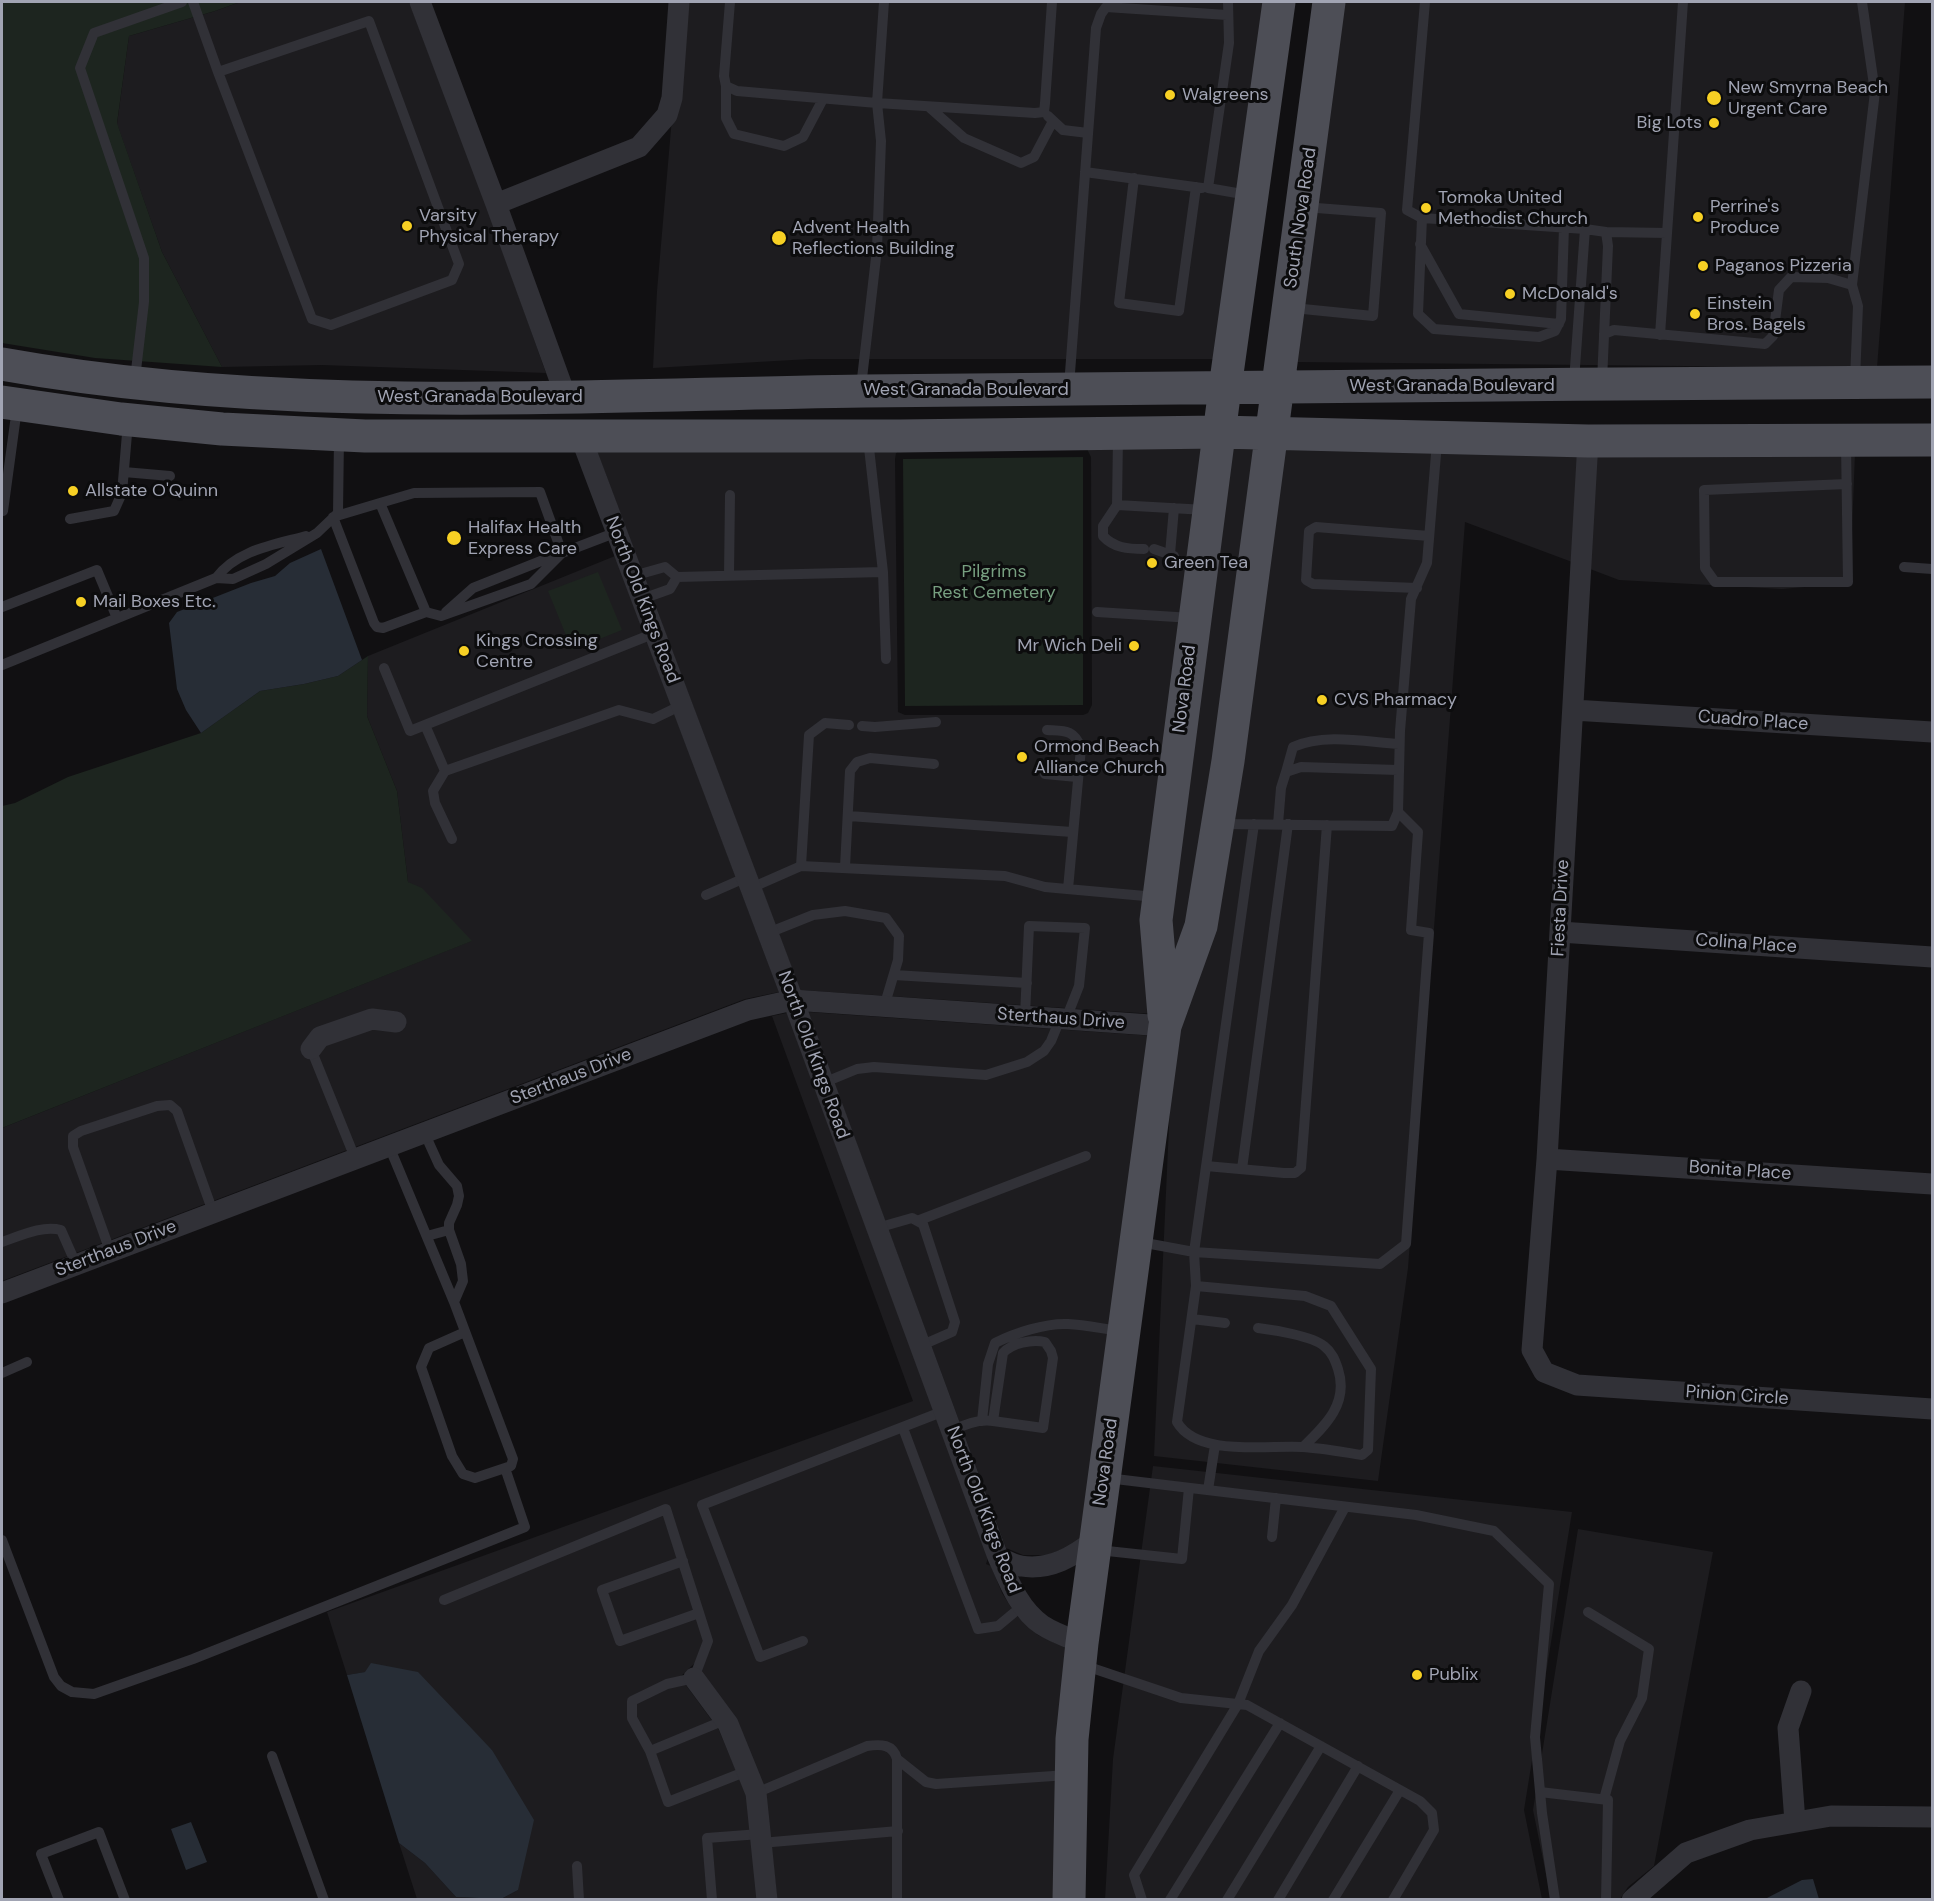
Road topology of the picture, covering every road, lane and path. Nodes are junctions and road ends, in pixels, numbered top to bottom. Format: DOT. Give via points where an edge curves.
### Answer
graph roads {
  1 [pos="182,2"];
  2 [pos="193,2"];
  3 [pos="420,2"];
  4 [pos="679,2"];
  5 [pos="730,2"];
  6 [pos="884,2"];
  7 [pos="1052,2"];
  8 [pos="1228,2"];
  9 [pos="1279,2"];
  10 [pos="1329,2"];
  11 [pos="1425,2"];
  12 [pos="1683,2"];
  13 [pos="1862,2"];
  14 [pos="1105,4"];
  15 [pos="1227,15"];
  16 [pos="218,72"];
  17 [pos="726,86"];
  18 [pos="823,99"];
  19 [pos="877,103"];
  20 [pos="929,106"];
  21 [pos="1044,112"];
  22 [pos="1053,121"];
  23 [pos="1088,133"];
  24 [pos="1085,172"];
  25 [pos="1134,178"];
  26 [pos="1196,187"];
  27 [pos="1208,188"];
  28 [pos="1251,196"];
  29 [pos="496,204"];
  30 [pos="1303,207"];
  31 [pos="1422,218"];
  32 [pos="1564,227"];
  33 [pos="1585,229"];
  34 [pos="1606,232"];
  35 [pos="1667,233"];
  36 [pos="1420,244"];
  37 [pos="1852,285"];
  38 [pos="1290,308"];
  39 [pos="1559,324"];
  40 [pos="1604,334"];
  41 [pos="1660,335"];
  42 [pos="2,364"];
  43 [pos="1854,382"];
  44 [pos="1932,382"];
  45 [pos="135,383"];
  46 [pos="1588,385"];
  47 [pos="1279,387"];
  48 [pos="1225,388"];
  49 [pos="1069,389"];
  50 [pos="861,391"];
  51 [pos="658,394"];
  52 [pos="566,397"];
  53 [pos="363,398"];
  54 [pos="7,399"];
  55 [pos="133,421"];
  56 [pos="1220,432"];
  57 [pos="1118,434"];
  58 [pos="1272,434"];
  59 [pos="339,435"];
  60 [pos="580,435"];
  61 [pos="494,436"];
  62 [pos="867,436"];
  63 [pos="1437,438"];
  64 [pos="1846,440"];
  65 [pos="1932,440"];
  66 [pos="1588,441"];
  67 [pos="124,472"];
  68 [pos="170,476"];
  69 [pos="1847,484"];
  70 [pos="730,495"];
  71 [pos="380,503"];
  72 [pos="1117,505"];
  73 [pos="1174,508"];
  74 [pos="1209,510"];
  75 [pos="3,511"];
  76 [pos="333,517"];
  77 [pos="70,519"];
  78 [pos="617,532"];
  79 [pos="317,533"];
  80 [pos="1429,536"];
  81 [pos="562,553"];
  82 [pos="1170,554"];
  83 [pos="1202,567"];
  84 [pos="1904,567"];
  85 [pos="1932,569"];
  86 [pos="883,572"];
  87 [pos="729,575"];
  88 [pos="633,576"];
  89 [pos="677,577"];
  90 [pos="216,578"];
  91 [pos="1417,588"];
  92 [pos="642,599"];
  93 [pos="2,607"];
  94 [pos="426,612"];
  95 [pos="1097,612"];
  96 [pos="441,616"];
  97 [pos="117,618"];
  98 [pos="1195,619"];
  99 [pos="655,633"];
  100 [pos="886,659"];
  101 [pos="2,665"];
  102 [pos="384,668"];
  103 [pos="682,705"];
  104 [pos="1573,710"];
  105 [pos="936,722"];
  106 [pos="425,725"];
  107 [pos="849,725"];
  108 [pos="862,726"];
  109 [pos="1047,730"];
  110 [pos="1932,732"];
  111 [pos="1399,744"];
  112 [pos="934,764"];
  113 [pos="1398,770"];
  114 [pos="445,771"];
  115 [pos="1286,772"];
  116 [pos="1045,774"];
  117 [pos="1077,777"];
  118 [pos="1398,812"];
  119 [pos="849,816"];
  120 [pos="1218,824"];
  121 [pos="1254,824"];
  122 [pos="1283,824"];
  123 [pos="1327,825"];
  124 [pos="1072,832"];
  125 [pos="452,839"];
  126 [pos="801,866"];
  127 [pos="845,867"];
  128 [pos="749,883"];
  129 [pos="1068,889"];
  130 [pos="706,895"];
  131 [pos="1159,897"];
  132 [pos="1560,932"];
  133 [pos="768,933"];
  134 [pos="1932,957"];
  135 [pos="894,975"];
  136 [pos="1027,983"];
  137 [pos="793,1000"];
  138 [pos="884,1007"];
  139 [pos="1025,1016"];
  140 [pos="1063,1019"];
  141 [pos="396,1022"];
  142 [pos="1165,1026"];
  143 [pos="311,1049"];
  144 [pos="823,1083"];
  145 [pos="424,1132"];
  146 [pos="389,1146"];
  147 [pos="1086,1156"];
  148 [pos="356,1158"];
  149 [pos="1547,1158"];
  150 [pos="1206,1166"];
  151 [pos="1242,1169"];
  152 [pos="1932,1184"];
  153 [pos="213,1212"];
  154 [pos="917,1221"];
  155 [pos="877,1228"];
  156 [pos="449,1230"];
  157 [pos="427,1236"];
  158 [pos="1137,1241"];
  159 [pos="2,1242"];
  160 [pos="110,1251"];
  161 [pos="1194,1252"];
  162 [pos="76,1264"];
  163 [pos="1196,1286"];
  164 [pos="2,1293"];
  165 [pos="454,1302"];
  166 [pos="1192,1319"];
  167 [pos="1225,1323"];
  168 [pos="1258,1328"];
  169 [pos="1124,1331"];
  170 [pos="465,1332"];
  171 [pos="920,1346"];
  172 [pos="27,1362"];
  173 [pos="1544,1372"];
  174 [pos="2,1373"];
  175 [pos="1932,1409"];
  176 [pos="944,1411"];
  177 [pos="988,1421"];
  178 [pos="903,1428"];
  179 [pos="952,1431"];
  180 [pos="1215,1445"];
  181 [pos="1303,1447"];
  182 [pos="505,1468"];
  183 [pos="1104,1478"];
  184 [pos="1189,1488"];
  185 [pos="1208,1490"];
  186 [pos="1276,1498"];
  187 [pos="1345,1507"];
  188 [pos="1272,1537"];
  189 [pos="2,1540"];
  190 [pos="1095,1544"];
  191 [pos="998,1557"];
  192 [pos="683,1561"];
  193 [pos="444,1600"];
  194 [pos="1022,1606"];
  195 [pos="1588,1612"];
  196 [pos="699,1613"];
  197 [pos="803,1641"];
  198 [pos="1081,1654"];
  199 [pos="693,1678"];
  200 [pos="1800,1691"];
  201 [pos="1238,1704"];
  202 [pos="725,1720"];
  203 [pos="1280,1723"];
  204 [pos="1321,1746"];
  205 [pos="650,1751"];
  206 [pos="272,1756"];
  207 [pos="897,1759"];
  208 [pos="1358,1766"];
  209 [pos="747,1771"];
  210 [pos="1071,1775"];
  211 [pos="1400,1790"];
  212 [pos="1540,1792"];
  213 [pos="756,1793"];
  214 [pos="1604,1799"];
  215 [pos="1932,1817"];
  216 [pos="1795,1822"];
  217 [pos="898,1831"];
  218 [pos="761,1838"];
  219 [pos="577,1866"];
  220 [pos="59,1899"];
  221 [pos="125,1899"];
  222 [pos="324,1899"];
  223 [pos="579,1899"];
  224 [pos="712,1899"];
  225 [pos="767,1899"];
  226 [pos="897,1899"];
  227 [pos="1069,1899"];
  228 [pos="1142,1899"];
  229 [pos="1170,1899"];
  230 [pos="1227,1899"];
  231 [pos="1278,1899"];
  232 [pos="1334,1899"];
  233 [pos="1394,1899"];
  234 [pos="1555,1899"];
  235 [pos="1606,1899"];
  236 [pos="1632,1899"];
  1 -- 45 [label="lane" via="94,33 80,68 144,258 144,302"];
  2 -- 16 [label="lane"];
  3 -- 29 [label="street"];
  4 -- 29 [label="street" via="672,98 667,115 639,147"];
  5 -- 17 [label="lane"];
  6 -- 19 [label="lane"];
  7 -- 21 [label="lane"];
  8 -- 15 [label="lane"];
  9 -- 28 [label="main road"];
  10 -- 30 [label="main road, South Nova Road"];
  11 -- 31 [label="lane" via="1407,210"];
  12 -- 35 [label="lane"];
  13 -- 37 [label="lane" via="1875,92"];
  14 -- 15 [label="lane"];
  14 -- 23 [label="lane" via="1096,28"];
  15 -- 27 [label="lane" via="1229,44"];
  16 -- 16 [label="lane" via="369,21 459,264 452,280 331,325 312,319"];
  17 -- 18 [label="lane" via="737,91"];
  17 -- 18 [label="lane" via="726,118 734,134 784,146 803,138"];
  18 -- 19 [label="lane"];
  19 -- 20 [label="lane"];
  19 -- 50 [label="lane" via="877,249"];
  20 -- 21 [label="lane"];
  20 -- 22 [label="lane" via="963,138 1021,163 1034,157"];
  21 -- 22 [label="lane"];
  22 -- 23 [label="lane" via="1063,130"];
  23 -- 24 [label="lane"];
  24 -- 25 [label="lane"];
  24 -- 49 [label="lane"];
  25 -- 26 [label="lane"];
  25 -- 26 [label="lane" via="1119,303 1179,311"];
  26 -- 27 [label="lane"];
  27 -- 28 [label="lane"];
  28 -- 48 [label="main road"];
  29 -- 52 [label="street"];
  30 -- 38 [label="main road, South Nova Road"];
  30 -- 38 [label="lane" via="1381,213 1373,316"];
  31 -- 32 [label="lane"];
  31 -- 36 [label="lane"];
  32 -- 33 [label="lane"];
  32 -- 39 [label="lane"];
  33 -- 34 [label="lane"];
  33 -- 46 [label="lane"];
  34 -- 35 [label="lane"];
  34 -- 40 [label="lane"];
  35 -- 41 [label="lane"];
  36 -- 39 [label="lane" via="1459,314"];
  36 -- 39 [label="lane" via="1418,314 1434,329 1539,337 1555,331"];
  37 -- 41 [label="lane" via="1828,278 1791,277 1779,290 1773,336 1765,344"];
  37 -- 43 [label="lane" via="1858,306"];
  38 -- 47 [label="main road, South Nova Road"];
  40 -- 41 [label="lane" via="1614,330"];
  40 -- 46 [label="lane"];
  42 -- 45 [label="main road, West Granada Boulevard"];
  43 -- 44 [label="main road, West Granada Boulevard"];
  43 -- 46 [label="main road, West Granada Boulevard"];
  45 -- 53 [label="main road, West Granada Boulevard"];
  45 -- 54 [label="main road" via="123,396 107,402"];
  46 -- 47 [label="main road, West Granada Boulevard"];
  47 -- 48 [label="main road, West Granada Boulevard"];
  47 -- 58 [label="main road, South Nova Road"];
  48 -- 49 [label="main road, West Granada Boulevard"];
  48 -- 56 [label="main road, Nova Road"];
  49 -- 50 [label="main road, West Granada Boulevard"];
  50 -- 51 [label="main road, West Granada Boulevard"];
  51 -- 52 [label="main road, West Granada Boulevard"];
  51 -- 60 [label="main road" via="610,412"];
  52 -- 53 [label="main road, West Granada Boulevard"];
  52 -- 61 [label="main road" via="542,418"];
  53 -- 55 [label="main road" via="312,414 169,403 151,407"];
  54 -- 55 [label="main road"];
  54 -- 75 [label="lane"];
  55 -- 59 [label="main road"];
  55 -- 67 [label="lane"];
  56 -- 57 [label="main road"];
  56 -- 58 [label="main road"];
  56 -- 74 [label="main road, Nova Road"];
  57 -- 62 [label="main road"];
  57 -- 72 [label="lane"];
  58 -- 63 [label="main road"];
  58 -- 120 [label="main road, Nova Road"];
  59 -- 61 [label="main road"];
  59 -- 76 [label="lane" via="338,513"];
  60 -- 61 [label="main road"];
  60 -- 62 [label="main road"];
  60 -- 78 [label="street, North Old Kings Road"];
  62 -- 86 [label="lane"];
  63 -- 66 [label="main road"];
  63 -- 80 [label="lane"];
  64 -- 65 [label="main road"];
  64 -- 66 [label="main road"];
  64 -- 69 [label="lane"];
  66 -- 104 [label="street, Fiesta Drive"];
  67 -- 68 [label="lane"];
  67 -- 77 [label="lane" via="122,493 114,510"];
  69 -- 69 [label="lane" via="1848,582 1715,582 1705,568 1704,490"];
  70 -- 87 [label="lane"];
  71 -- 76 [label="lane"];
  71 -- 81 [label="lane" via="414,493 540,492"];
  71 -- 94 [label="lane"];
  72 -- 73 [label="lane"];
  72 -- 82 [label="lane" via="1103,526 1103,536 1110,544"];
  73 -- 74 [label="lane"];
  73 -- 82 [label="lane"];
  74 -- 83 [label="main road, Nova Road"];
  76 -- 79 [label="lane"];
  76 -- 94 [label="lane" via="377,627"];
  78 -- 81 [label="lane"];
  78 -- 88 [label="street, North Old Kings Road"];
  79 -- 90 [label="lane" via="233,579"];
  79 -- 90 [label="lane" via="257,549 226,566"];
  80 -- 91 [label="lane" via="1427,563"];
  80 -- 91 [label="lane" via="1316,527 1309,531 1306,580 1313,584"];
  81 -- 96 [label="lane" via="473,588"];
  81 -- 96 [label="lane" via="531,584"];
  82 -- 83 [label="lane" via="1176,563"];
  83 -- 98 [label="main road, Nova Road"];
  84 -- 85 [label="lane"];
  86 -- 87 [label="lane"];
  86 -- 100 [label="lane"];
  87 -- 89 [label="lane"];
  88 -- 89 [label="lane" via="665,567"];
  88 -- 92 [label="street, North Old Kings Road"];
  89 -- 92 [label="lane" via="670,589"];
  90 -- 97 [label="lane"];
  91 -- 111 [label="lane" via="1411,599"];
  92 -- 99 [label="street, North Old Kings Road"];
  93 -- 97 [label="lane" via="97,570"];
  94 -- 96 [label="lane"];
  95 -- 98 [label="lane"];
  97 -- 101 [label="lane"];
  98 -- 131 [label="main road, Nova Road"];
  99 -- 103 [label="street, North Old Kings Road"];
  99 -- 106 [label="lane"];
  102 -- 106 [label="lane" via="410,730"];
  103 -- 114 [label="lane" via="653,719 619,710"];
  103 -- 128 [label="street, North Old Kings Road"];
  104 -- 110 [label="street, Cuadro Place"];
  104 -- 132 [label="street, Fiesta Drive"];
  105 -- 108 [label="lane"];
  106 -- 114 [label="lane"];
  107 -- 126 [label="lane" via="825,723 809,735"];
  109 -- 117 [label="lane" via="1067,732 1077,738 1081,748"];
  111 -- 113 [label="lane"];
  111 -- 115 [label="lane" via="1306,741 1293,747"];
  112 -- 119 [label="lane" via="870,758 857,762 850,771"];
  113 -- 115 [label="lane" via="1301,766"];
  113 -- 118 [label="lane"];
  114 -- 125 [label="lane" via="433,791"];
  115 -- 122 [label="lane" via="1281,788"];
  116 -- 117 [label="lane"];
  117 -- 124 [label="lane"];
  118 -- 123 [label="lane" via="1392,826"];
  118 -- 161 [label="lane" via="1418,832 1411,930 1429,933 1406,1244 1380,1264"];
  119 -- 124 [label="lane"];
  119 -- 127 [label="lane"];
  120 -- 121 [label="lane"];
  120 -- 142 [label="main road, Nova Road" via="1201,926"];
  121 -- 122 [label="lane"];
  121 -- 150 [label="lane"];
  122 -- 123 [label="lane"];
  122 -- 151 [label="lane"];
  123 -- 151 [label="lane" via="1301,1168 1295,1173"];
  124 -- 129 [label="lane"];
  126 -- 127 [label="lane"];
  126 -- 128 [label="lane"];
  127 -- 129 [label="lane" via="1005,876"];
  128 -- 130 [label="lane"];
  128 -- 133 [label="street, North Old Kings Road"];
  129 -- 131 [label="lane"];
  131 -- 142 [label="main road, Nova Road" via="1156,920"];
  132 -- 134 [label="street, Colina Place"];
  132 -- 149 [label="street, Fiesta Drive"];
  133 -- 135 [label="lane" via="813,915 845,911 886,918 899,936"];
  133 -- 137 [label="street, North Old Kings Road"];
  135 -- 136 [label="lane"];
  135 -- 138 [label="lane"];
  136 -- 139 [label="lane"];
  136 -- 140 [label="lane" via="1029,926 1085,928 1079,986"];
  137 -- 138 [label="street, Sterthaus Drive"];
  137 -- 144 [label="street, North Old Kings Road"];
  137 -- 145 [label="street, Sterthaus Drive" via="748,1010"];
  138 -- 139 [label="street, Sterthaus Drive"];
  139 -- 140 [label="street, Sterthaus Drive"];
  140 -- 142 [label="street, Sterthaus Drive"];
  140 -- 144 [label="lane" via="1044,1051 1027,1062 986,1075 874,1067 857,1069"];
  141 -- 143 [label="street" via="372,1020 320,1037"];
  142 -- 158 [label="main road, Nova Road"];
  143 -- 148 [label="lane"];
  144 -- 155 [label="street, North Old Kings Road"];
  145 -- 146 [label="street, Sterthaus Drive"];
  145 -- 156 [label="lane" via="439,1166 457,1186 459,1196"];
  146 -- 148 [label="street, Sterthaus Drive"];
  146 -- 157 [label="lane"];
  147 -- 154 [label="lane"];
  148 -- 153 [label="street, Sterthaus Drive"];
  149 -- 152 [label="street, Bonita Place"];
  149 -- 173 [label="street, Fiesta Drive" via="1532,1350"];
  150 -- 151 [label="lane"];
  150 -- 161 [label="lane"];
  153 -- 160 [label="street, Sterthaus Drive"];
  153 -- 160 [label="lane" via="177,1111 170,1105 81,1131 73,1136 73,1147"];
  154 -- 155 [label="lane" via="912,1218"];
  154 -- 171 [label="lane" via="923,1224 955,1322 952,1332"];
  155 -- 171 [label="street, North Old Kings Road"];
  156 -- 157 [label="lane"];
  156 -- 165 [label="lane" via="463,1281"];
  157 -- 165 [label="lane"];
  158 -- 161 [label="lane"];
  158 -- 169 [label="main road, Nova Road"];
  159 -- 162 [label="lane" via="52,1228 61,1230"];
  160 -- 162 [label="street, Sterthaus Drive"];
  161 -- 163 [label="lane"];
  162 -- 164 [label="street, Sterthaus Drive"];
  163 -- 166 [label="lane"];
  163 -- 181 [label="lane" via="1305,1296 1331,1306 1342,1321 1371,1369 1368,1450 1362,1455"];
  165 -- 170 [label="lane"];
  166 -- 167 [label="lane"];
  166 -- 180 [label="lane" via="1177,1422 1182,1432"];
  168 -- 181 [label="lane" via="1323,1344 1334,1357 1341,1379 1341,1397 1333,1417"];
  169 -- 177 [label="lane" via="1052,1325 995,1343 988,1364"];
  169 -- 183 [label="main road, Nova Road"];
  170 -- 182 [label="lane" via="513,1458 511,1466"];
  170 -- 182 [label="lane" via="429,1348 420,1367 422,1376 452,1456 463,1474 475,1478"];
  171 -- 176 [label="street, North Old Kings Road"];
  172 -- 174 [label="lane"];
  173 -- 175 [label="street, Pinion Circle" via="1577,1385"];
  176 -- 178 [label="lane"];
  176 -- 179 [label="street, North Old Kings Road"];
  177 -- 177 [label="lane" via="1003,1353 1008,1347 1036,1340 1045,1342 1053,1358 1043,1428"];
  177 -- 179 [label="lane" via="965,1424"];
  178 -- 194 [label="lane" via="978,1629 998,1626"];
  178 -- 197 [label="lane" via="702,1505 760,1657"];
  179 -- 191 [label="street, North Old Kings Road"];
  180 -- 181 [label="lane"];
  180 -- 185 [label="lane"];
  182 -- 189 [label="lane" via="525,1527 193,1659 94,1694 72,1692 54,1677"];
  183 -- 184 [label="lane"];
  183 -- 190 [label="main road, Nova Road"];
  184 -- 185 [label="lane"];
  184 -- 190 [label="lane" via="1182,1559"];
  185 -- 186 [label="lane"];
  186 -- 187 [label="lane"];
  186 -- 188 [label="lane"];
  187 -- 201 [label="lane" via="1292,1605 1259,1651"];
  187 -- 212 [label="lane" via="1416,1515 1494,1531 1549,1584 1535,1737"];
  190 -- 191 [label="street" via="1048,1566 1021,1566"];
  190 -- 198 [label="main road, Nova Road"];
  191 -- 194 [label="street, North Old Kings Road"];
  192 -- 193 [label="lane" via="666,1509"];
  192 -- 196 [label="lane"];
  192 -- 196 [label="lane" via="602,1590 620,1641"];
  194 -- 198 [label="street, North Old Kings Road"];
  195 -- 214 [label="lane" via="1649,1649 1642,1698 1620,1741"];
  196 -- 199 [label="lane" via="708,1641"];
  198 -- 201 [label="lane" via="1181,1698"];
  198 -- 210 [label="main road, Nova Road"];
  199 -- 202 [label="street"];
  199 -- 205 [label="lane" via="667,1684 632,1701 632,1718"];
  200 -- 216 [label="street" via="1788,1728"];
  201 -- 203 [label="lane"];
  201 -- 228 [label="lane" via="1134,1875"];
  202 -- 205 [label="lane"];
  202 -- 209 [label="street"];
  203 -- 204 [label="lane"];
  203 -- 229 [label="lane"];
  204 -- 208 [label="lane"];
  204 -- 230 [label="lane"];
  205 -- 209 [label="lane" via="668,1802"];
  206 -- 222 [label="lane"];
  207 -- 210 [label="lane" via="927,1782 936,1784"];
  207 -- 213 [label="lane" via="890,1747 867,1746"];
  207 -- 217 [label="lane"];
  208 -- 211 [label="lane"];
  208 -- 231 [label="lane"];
  209 -- 213 [label="street"];
  210 -- 227 [label="main road, Nova Road"];
  211 -- 232 [label="lane"];
  211 -- 233 [label="lane" via="1432,1813 1434,1830"];
  212 -- 214 [label="lane"];
  212 -- 234 [label="lane"];
  213 -- 218 [label="street"];
  214 -- 235 [label="lane" via="1608,1800"];
  215 -- 216 [label="street" via="1831,1816"];
  216 -- 236 [label="street" via="1750,1830 1686,1853"];
  217 -- 218 [label="lane"];
  217 -- 226 [label="lane"];
  218 -- 224 [label="lane" via="707,1838"];
  218 -- 225 [label="street"];
  219 -- 223 [label="lane"];
  220 -- 221 [label="lane" via="41,1854 99,1832"];
}
